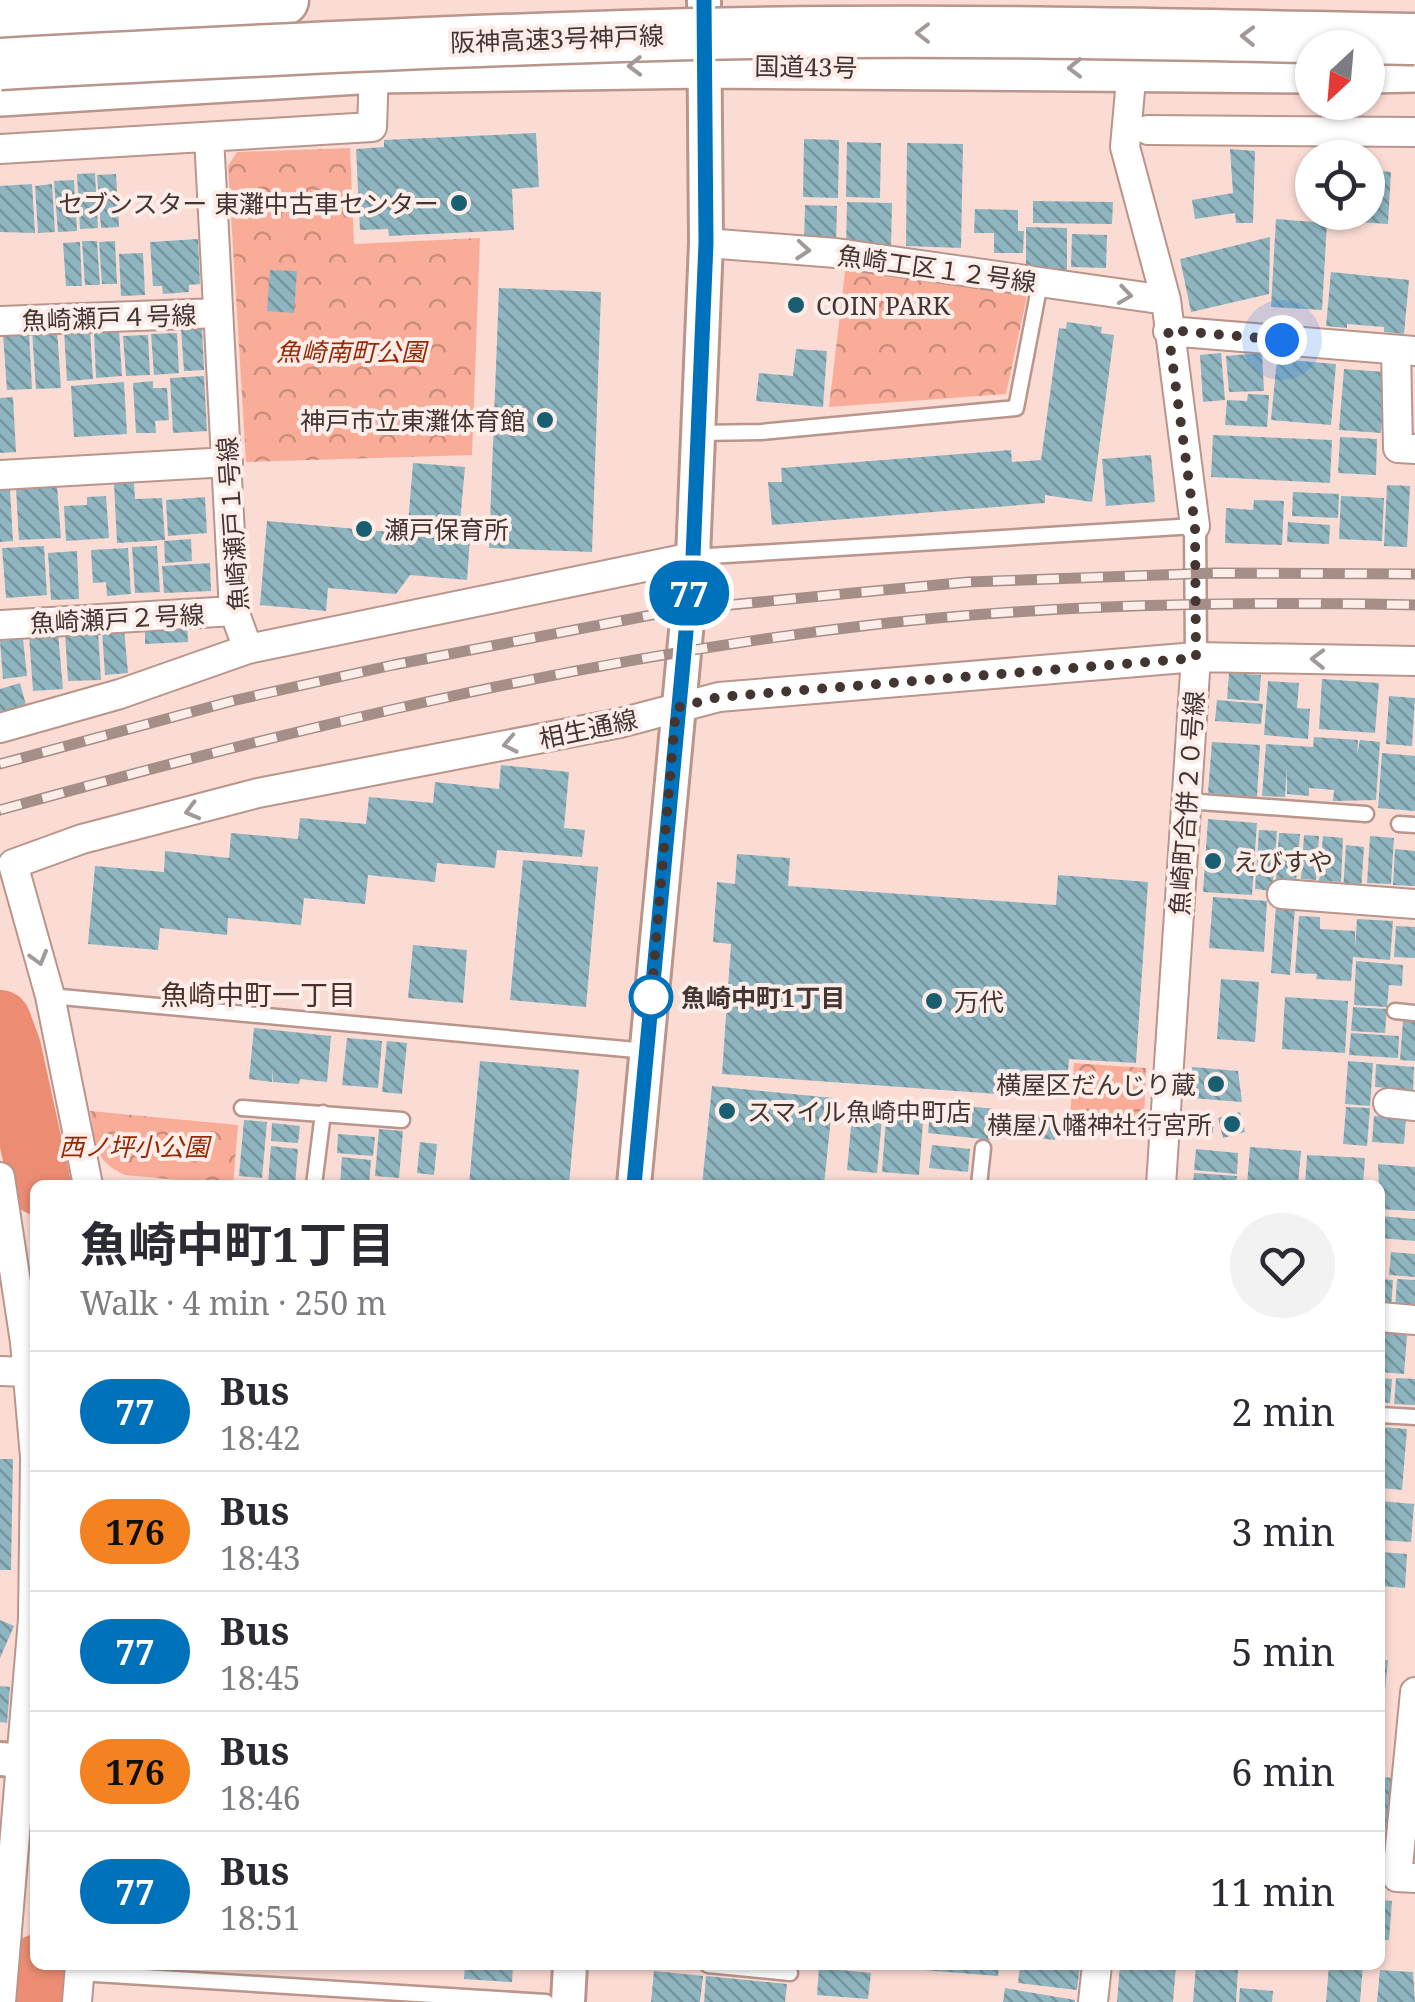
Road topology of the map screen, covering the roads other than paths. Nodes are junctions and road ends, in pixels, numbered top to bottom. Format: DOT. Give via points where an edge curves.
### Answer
graph roads {
  1 [pos="282,0"];
  2 [pos="704,0"];
  3 [pos="0,15"];
  4 [pos="1415,38"];
  5 [pos="0,64"];
  6 [pos="706,65"];
  7 [pos="1132,68"];
  8 [pos="1415,69"];
  9 [pos="374,70"];
  10 [pos="1295,70"];
  11 [pos="1385,70"];
  12 [pos="0,93"];
  13 [pos="1148,130"];
  14 [pos="1415,132"];
  15 [pos="209,137"];
  16 [pos="0,150"];
  17 [pos="706,243"];
  18 [pos="1040,283"];
  19 [pos="1166,300"];
  20 [pos="218,313"];
  21 [pos="0,321"];
  22 [pos="1168,330"];
  23 [pos="1406,350"];
  24 [pos="698,433"];
  25 [pos="1415,449"];
  26 [pos="228,462"];
  27 [pos="0,476"];
  28 [pos="1195,526"];
  29 [pos="693,557"];
  30 [pos="234,611"];
  31 [pos="0,624"];
  32 [pos="248,648"];
  33 [pos="1196,658"];
  34 [pos="1415,661"];
  35 [pos="676,708"];
  36 [pos="0,728"];
  37 [pos="1186,801"];
  38 [pos="1366,814"];
  39 [pos="1282,894"];
  40 [pos="1415,904"];
  41 [pos="50,996"];
  42 [pos="1395,1011"];
  43 [pos="1415,1013"];
  44 [pos="646,1050"];
  45 [pos="242,1108"];
  46 [pos="323,1114"];
  47 [pos="402,1120"];
  48 [pos="982,1148"];
  49 [pos="0,1178"];
  50 [pos="87,1180"];
  51 [pos="315,1180"];
  52 [pos="634,1180"];
  53 [pos="979,1180"];
  54 [pos="1161,1180"];
  55 [pos="1385,1317"];
  56 [pos="1415,1320"];
  57 [pos="14,1371"];
  58 [pos="1385,1415"];
  59 [pos="1415,1417"];
  60 [pos="30,1439"];
  61 [pos="30,1662"];
  62 [pos="1415,1692"];
  63 [pos="1412,1752"];
  64 [pos="23,1761"];
  65 [pos="1397,1877"];
  66 [pos="79,1970"];
  67 [pos="93,1970"];
  68 [pos="570,1970"];
  69 [pos="759,1970"];
  70 [pos="1096,1970"];
  71 [pos="790,1973"];
  72 [pos="1,2002"];
  73 [pos="76,2002"];
  74 [pos="546,2002"];
  75 [pos="568,2002"];
  76 [pos="1093,2002"];
  1 -- 3 [label="highway"];
  2 -- 6 [label="street"];
  4 -- 5 [label="highway, 阪神高速3号神戸線, one-way, bridge" via="662,34"];
  7 -- 6 [label="highway, 国道43号, one-way"];
  6 -- 9 [label="highway, 国道43号, one-way"];
  6 -- 17 [label="street"];
  7 -- 10 [label="highway, 国道43号"];
  7 -- 19 [label="street, 魚崎町合併２０号線" via="1126,147"];
  8 -- 11 [label="highway"];
  9 -- 12 [label="highway, 国道43号"];
  9 -- 15 [label="street" via="372,127"];
  13 -- 14 [label="street"];
  15 -- 16 [label="street"];
  15 -- 20 [label="street, 魚崎瀬戸１号線"];
  17 -- 18 [label="street, 魚崎工区１２号線, one-way" via="836,253"];
  17 -- 24 [label="street"];
  18 -- 19 [label="street, 魚崎工区１２号線, one-way"];
  18 -- 24 [label="lane" via="1016,408"];
  19 -- 22 [label="street, 魚崎町合併２０号線"];
  20 -- 21 [label="street, 魚崎瀬戸４号線"];
  20 -- 26 [label="street, 魚崎瀬戸１号線"];
  22 -- 23 [label="street"];
  22 -- 28 [label="street, 魚崎町合併２０号線"];
  23 -- 25 [label="street" via="1398,448"];
  24 -- 29 [label="street"];
  26 -- 27 [label="street"];
  26 -- 30 [label="street, 魚崎瀬戸１号線"];
  28 -- 29 [label="lane"];
  28 -- 33 [label="street, 魚崎町合併２０号線"];
  29 -- 32 [label="street"];
  29 -- 35 [label="street"];
  30 -- 31 [label="street, 魚崎瀬戸２号線"];
  30 -- 32 [label="street, 魚崎瀬戸１号線"];
  32 -- 36 [label="street"];
  34 -- 33 [label="street, 相生通線, one-way"];
  33 -- 35 [label="street, 相生通線" via="719,697"];
  33 -- 37 [label="street, 魚崎町合併２０号線"];
  35 -- 41 [label="street, 相生通線, one-way" via="258,793 12,864"];
  35 -- 44 [label="street"];
  37 -- 38 [label="lane"];
  37 -- 54 [label="street, 魚崎町合併２０号線"];
  39 -- 40 [label="street"];
  41 -- 44 [label="lane"];
  41 -- 50 [label="street"];
  42 -- 43 [label="lane"];
  44 -- 52 [label="street"];
  45 -- 46 [label="lane"];
  46 -- 47 [label="lane"];
  46 -- 51 [label="lane"];
  48 -- 53 [label="lane"];
  49 -- 57 [label="street"];
  55 -- 56 [label="street"];
  57 -- 60 [label="street"];
  58 -- 59 [label="lane"];
  61 -- 64 [label="street"];
  62 -- 63 [label="street"];
  63 -- 65 [label="street"];
  64 -- 72 [label="street"];
  66 -- 73 [label="street"];
  67 -- 74 [label="lane"];
  68 -- 75 [label="street"];
  69 -- 71 [label="lane"];
  70 -- 76 [label="street"];
}
